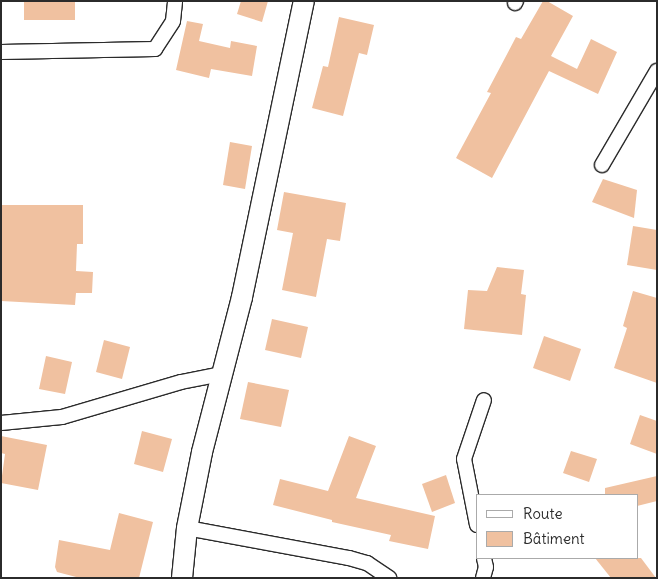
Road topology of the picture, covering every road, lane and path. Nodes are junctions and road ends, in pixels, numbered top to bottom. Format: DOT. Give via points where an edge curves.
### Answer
graph roads {
  1 [pos="175,1"];
  2 [pos="304,1"];
  3 [pos="1,52"];
  4 [pos="657,71"];
  5 [pos="602,165"];
  6 [pos="222,374"];
  7 [pos="484,400"];
  8 [pos="1,423"];
  9 [pos="476,520"];
  10 [pos="187,528"];
  11 [pos="484,559"];
  12 [pos="182,578"];
  13 [pos="389,578"];
  14 [pos="483,578"];
  1 -- 3 [label="street" via="173,21 155,48"];
  2 -- 6 [label="street" via="242,297"];
  4 -- 5 [label="street"];
  6 -- 8 [label="street" via="181,382 62,417"];
  6 -- 10 [label="street"];
  7 -- 9 [label="street" via="464,459"];
  10 -- 12 [label="street"];
  10 -- 13 [label="street" via="349,558 367,563"];
  11 -- 14 [label="street"];
}
